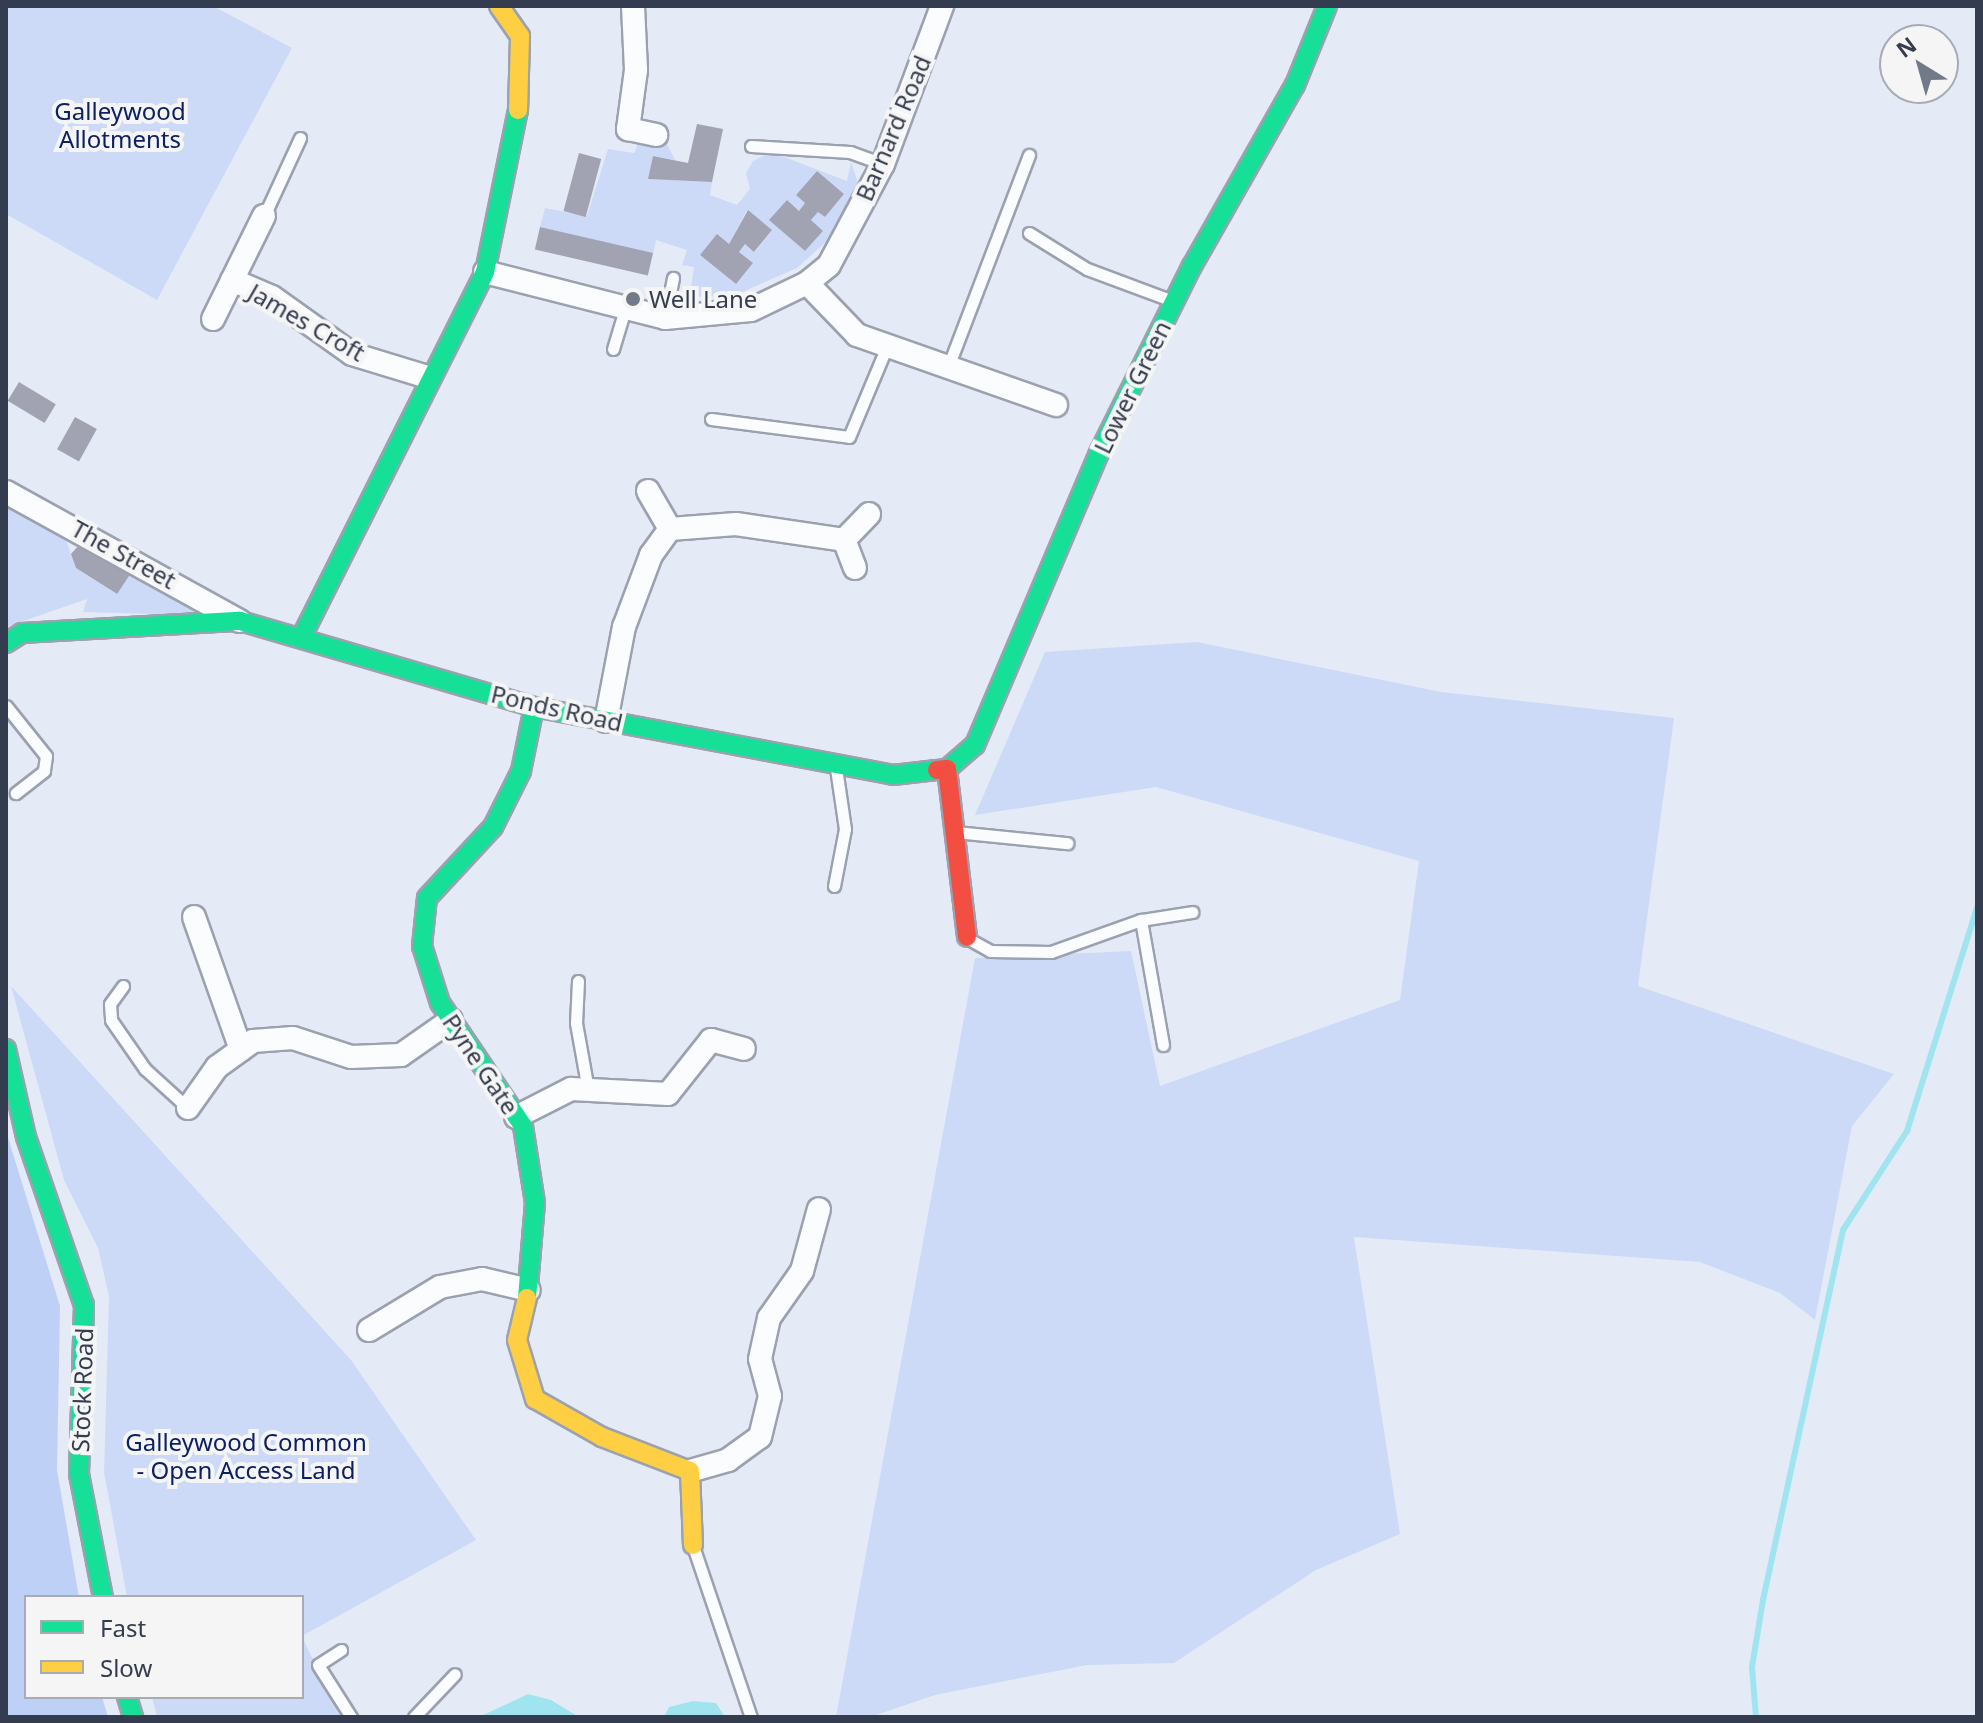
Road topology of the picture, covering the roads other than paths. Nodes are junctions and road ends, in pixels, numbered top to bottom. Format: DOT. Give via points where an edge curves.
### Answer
graph roads {
  1 [pos="499,6"];
  2 [pos="633,6"];
  3 [pos="942,6"];
  4 [pos="1327,6"];
  5 [pos="656,135"];
  6 [pos="300,138"];
  7 [pos="751,146"];
  8 [pos="1029,155"];
  9 [pos="883,164"];
  10 [pos="264,216"];
  11 [pos="1029,233"];
  12 [pos="485,272"];
  13 [pos="673,278"];
  14 [pos="232,280"];
  15 [pos="807,283"];
  16 [pos="1174,301"];
  17 [pos="625,309"];
  18 [pos="665,318"];
  19 [pos="213,319"];
  20 [pos="887,346"];
  21 [pos="613,349"];
  22 [pos="948,367"];
  23 [pos="427,377"];
  24 [pos="1056,405"];
  25 [pos="711,419"];
  26 [pos="648,491"];
  27 [pos="6,492"];
  28 [pos="869,514"];
  29 [pos="670,529"];
  30 [pos="844,540"];
  31 [pos="855,568"];
  32 [pos="240,621"];
  33 [pos="302,636"];
  34 [pos="6,643"];
  35 [pos="6,706"];
  36 [pos="534,707"];
  37 [pos="606,721"];
  38 [pos="835,764"];
  39 [pos="947,769"];
  40 [pos="16,793"];
  41 [pos="952,832"];
  42 [pos="1067,843"];
  43 [pos="834,886"];
  44 [pos="1192,912"];
  45 [pos="194,917"];
  46 [pos="1141,920"];
  47 [pos="967,937"];
  48 [pos="578,981"];
  49 [pos="123,986"];
  50 [pos="451,1020"];
  51 [pos="1163,1045"];
  52 [pos="6,1049"];
  53 [pos="744,1049"];
  54 [pos="241,1050"];
  55 [pos="588,1090"];
  56 [pos="188,1108"];
  57 [pos="516,1117"];
  58 [pos="819,1209"];
  59 [pos="529,1290"];
  60 [pos="369,1330"];
  61 [pos="690,1471"];
  62 [pos="693,1545"];
  63 [pos="103,1595"];
  64 [pos="341,1650"];
  65 [pos="455,1674"];
  66 [pos="351,1717"];
  67 [pos="414,1717"];
  68 [pos="751,1717"];
  1 -- 12 [label="street" via="520,36 524,82"];
  2 -- 5 [label="street" via="636,70 628,129"];
  3 -- 9 [label="street, Barnard Road"];
  4 -- 16 [label="street, Lower Green" via="1295,85"];
  6 -- 10 [label="lane"];
  7 -- 9 [label="lane" via="850,152"];
  8 -- 22 [label="lane"];
  9 -- 15 [label="street, Barnard Road" via="829,265"];
  10 -- 14 [label="street, James Croft"];
  11 -- 16 [label="lane" via="1087,269"];
  12 -- 17 [label="street, Barnard Road"];
  12 -- 23 [label="street"];
  13 -- 18 [label="lane"];
  14 -- 19 [label="street, James Croft"];
  14 -- 23 [label="street, James Croft" via="272,297 352,354"];
  15 -- 18 [label="street, Barnard Road" via="751,310"];
  15 -- 20 [label="street" via="857,335"];
  16 -- 39 [label="street, Lower Green" via="1099,453 975,745"];
  17 -- 18 [label="street, Barnard Road"];
  17 -- 21 [label="lane"];
  20 -- 22 [label="street"];
  20 -- 25 [label="lane" via="849,437"];
  22 -- 24 [label="street"];
  23 -- 33 [label="street"];
  26 -- 29 [label="street"];
  27 -- 32 [label="street, The Street"];
  28 -- 30 [label="street"];
  29 -- 30 [label="street" via="736,524"];
  29 -- 37 [label="street" via="651,555 624,627"];
  30 -- 31 [label="street"];
  32 -- 33 [label="street, Ponds Road"];
  32 -- 34 [label="street, Ponds Road" via="37,631"];
  33 -- 36 [label="street, Ponds Road"];
  35 -- 40 [label="lane" via="46,756 44,771"];
  36 -- 37 [label="street, Ponds Road"];
  36 -- 50 [label="street, Pyne Gate" via="521,771 493,827 427,898 422,946"];
  37 -- 38 [label="street, Ponds Road"];
  38 -- 39 [label="street, Ponds Road" via="893,775"];
  38 -- 43 [label="lane" via="845,829"];
  39 -- 41 [label="street"];
  41 -- 42 [label="lane"];
  41 -- 47 [label="street"];
  44 -- 46 [label="lane"];
  45 -- 54 [label="street"];
  46 -- 47 [label="lane" via="1051,952 990,951"];
  46 -- 51 [label="lane"];
  48 -- 55 [label="lane" via="576,1023"];
  49 -- 56 [label="lane" via="110,1004 111,1020 145,1069"];
  50 -- 54 [label="street" via="401,1055 351,1057 293,1038 253,1041"];
  50 -- 57 [label="street, Pyne Gate"];
  52 -- 63 [label="street, Stock Road" via="26,1137 84,1305 79,1474"];
  53 -- 55 [label="street" via="711,1040 668,1094"];
  54 -- 56 [label="street" via="217,1067"];
  55 -- 57 [label="street" via="571,1089"];
  57 -- 59 [label="street, Pyne Gate" via="535,1203"];
  58 -- 61 [label="street" via="802,1271 769,1318 760,1359 770,1396 760,1437 728,1460"];
  59 -- 60 [label="street" via="482,1279 440,1287"];
  59 -- 61 [label="street, Pyne Gate" via="517,1340 535,1399 602,1437"];
  61 -- 62 [label="street"];
  62 -- 68 [label="lane"];
  64 -- 66 [label="lane" via="318,1665"];
  65 -- 67 [label="lane"];
}
